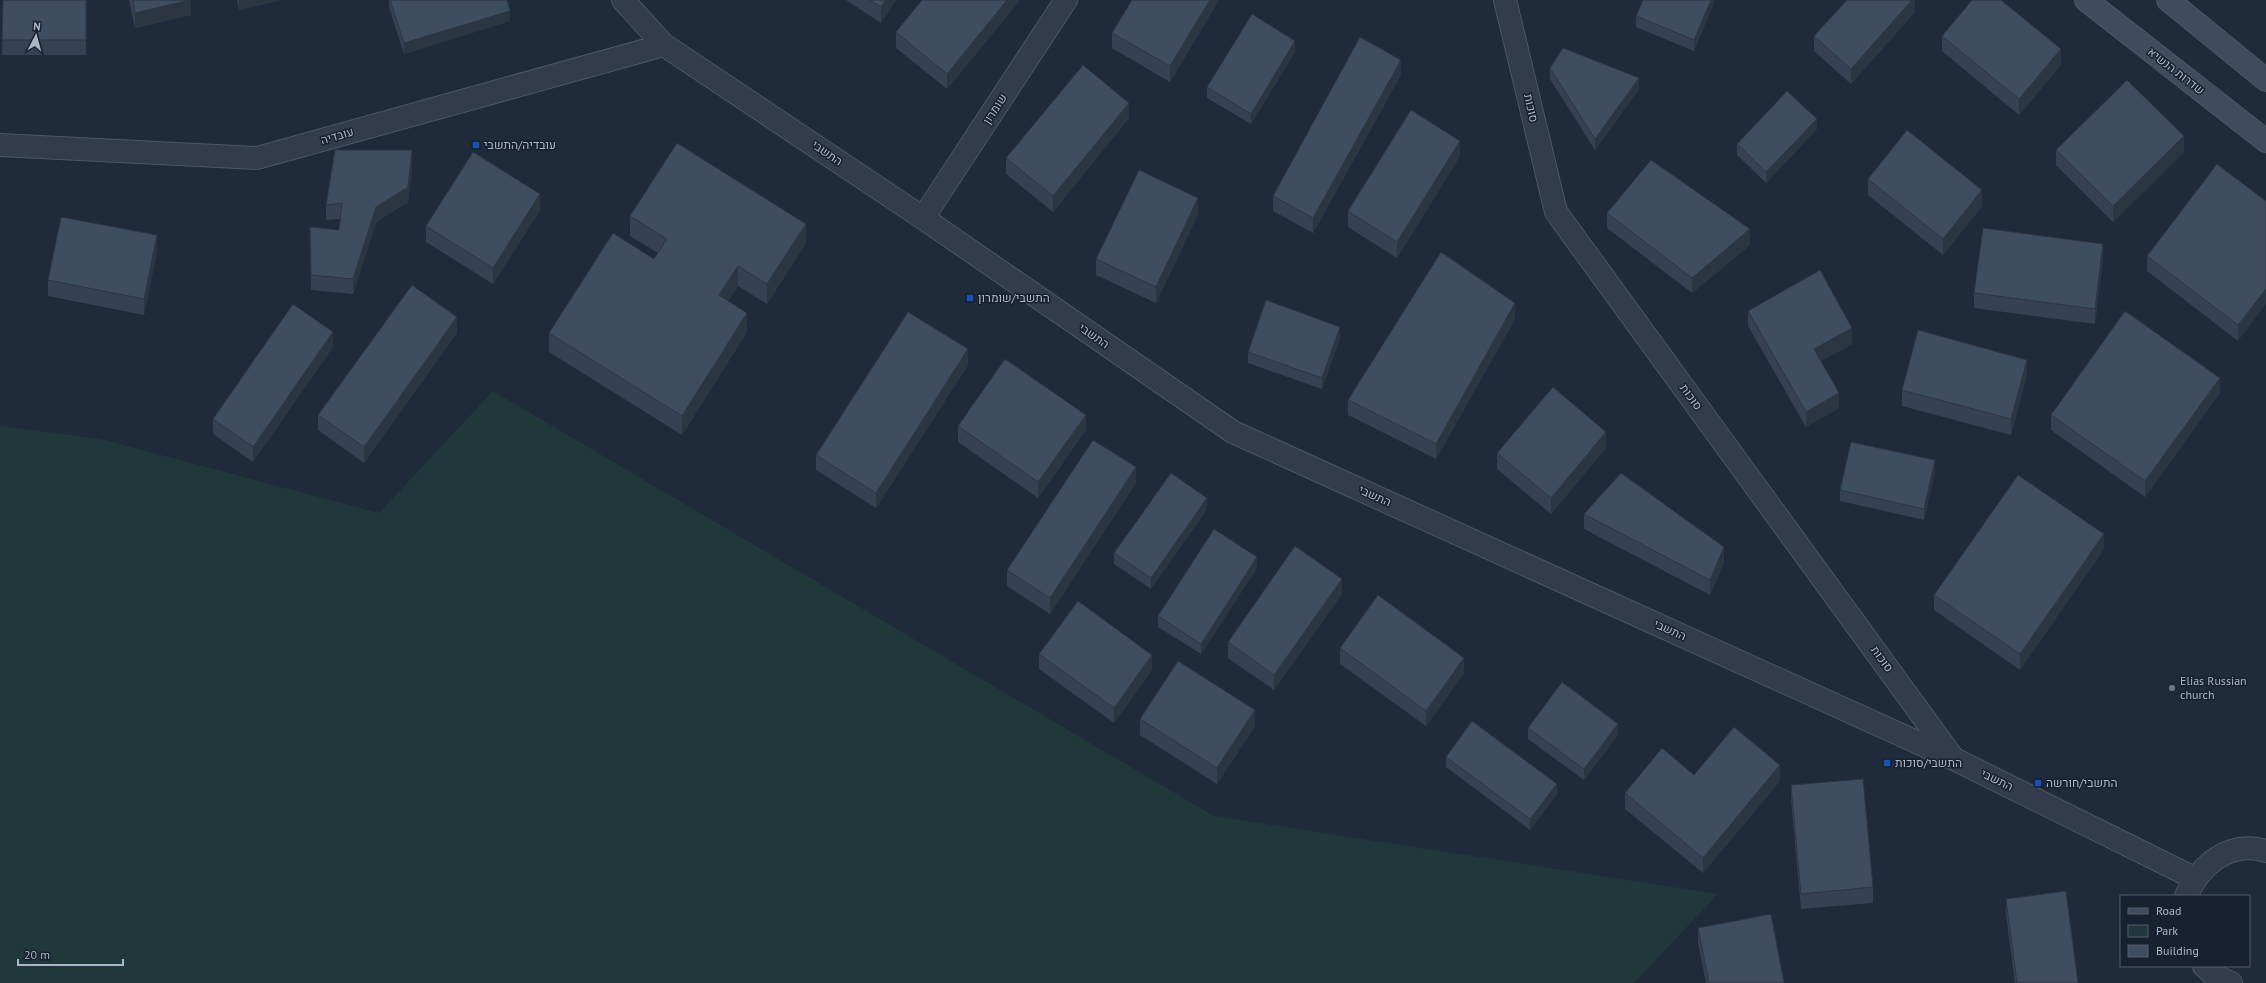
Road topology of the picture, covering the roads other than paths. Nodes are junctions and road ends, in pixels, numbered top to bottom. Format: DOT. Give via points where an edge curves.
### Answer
graph roads {
  1 [pos="623,0"];
  2 [pos="1066,0"];
  3 [pos="1505,0"];
  4 [pos="2086,0"];
  5 [pos="2168,0"];
  6 [pos="664,45"];
  7 [pos="2266,80"];
  8 [pos="2266,141"];
  9 [pos="0,144"];
  10 [pos="923,218"];
  11 [pos="1954,759"];
  12 [pos="2266,851"];
  13 [pos="2190,887"];
  1 -- 6 [label="street, התשבי"];
  2 -- 10 [label="street, שומרון"];
  3 -- 11 [label="street, סוכות" via="1556,212"];
  4 -- 8 [label="street, שדרות הנשיא"];
  5 -- 7 [label="street"];
  6 -- 9 [label="street, עובדיה" via="257,158"];
  6 -- 10 [label="street, התשבי"];
  10 -- 11 [label="street, התשבי" via="1234,432"];
  11 -- 13 [label="street, התשבי"];
  12 -- 13 [label="street" via="2242,849 2224,854 2208,864"];
}
